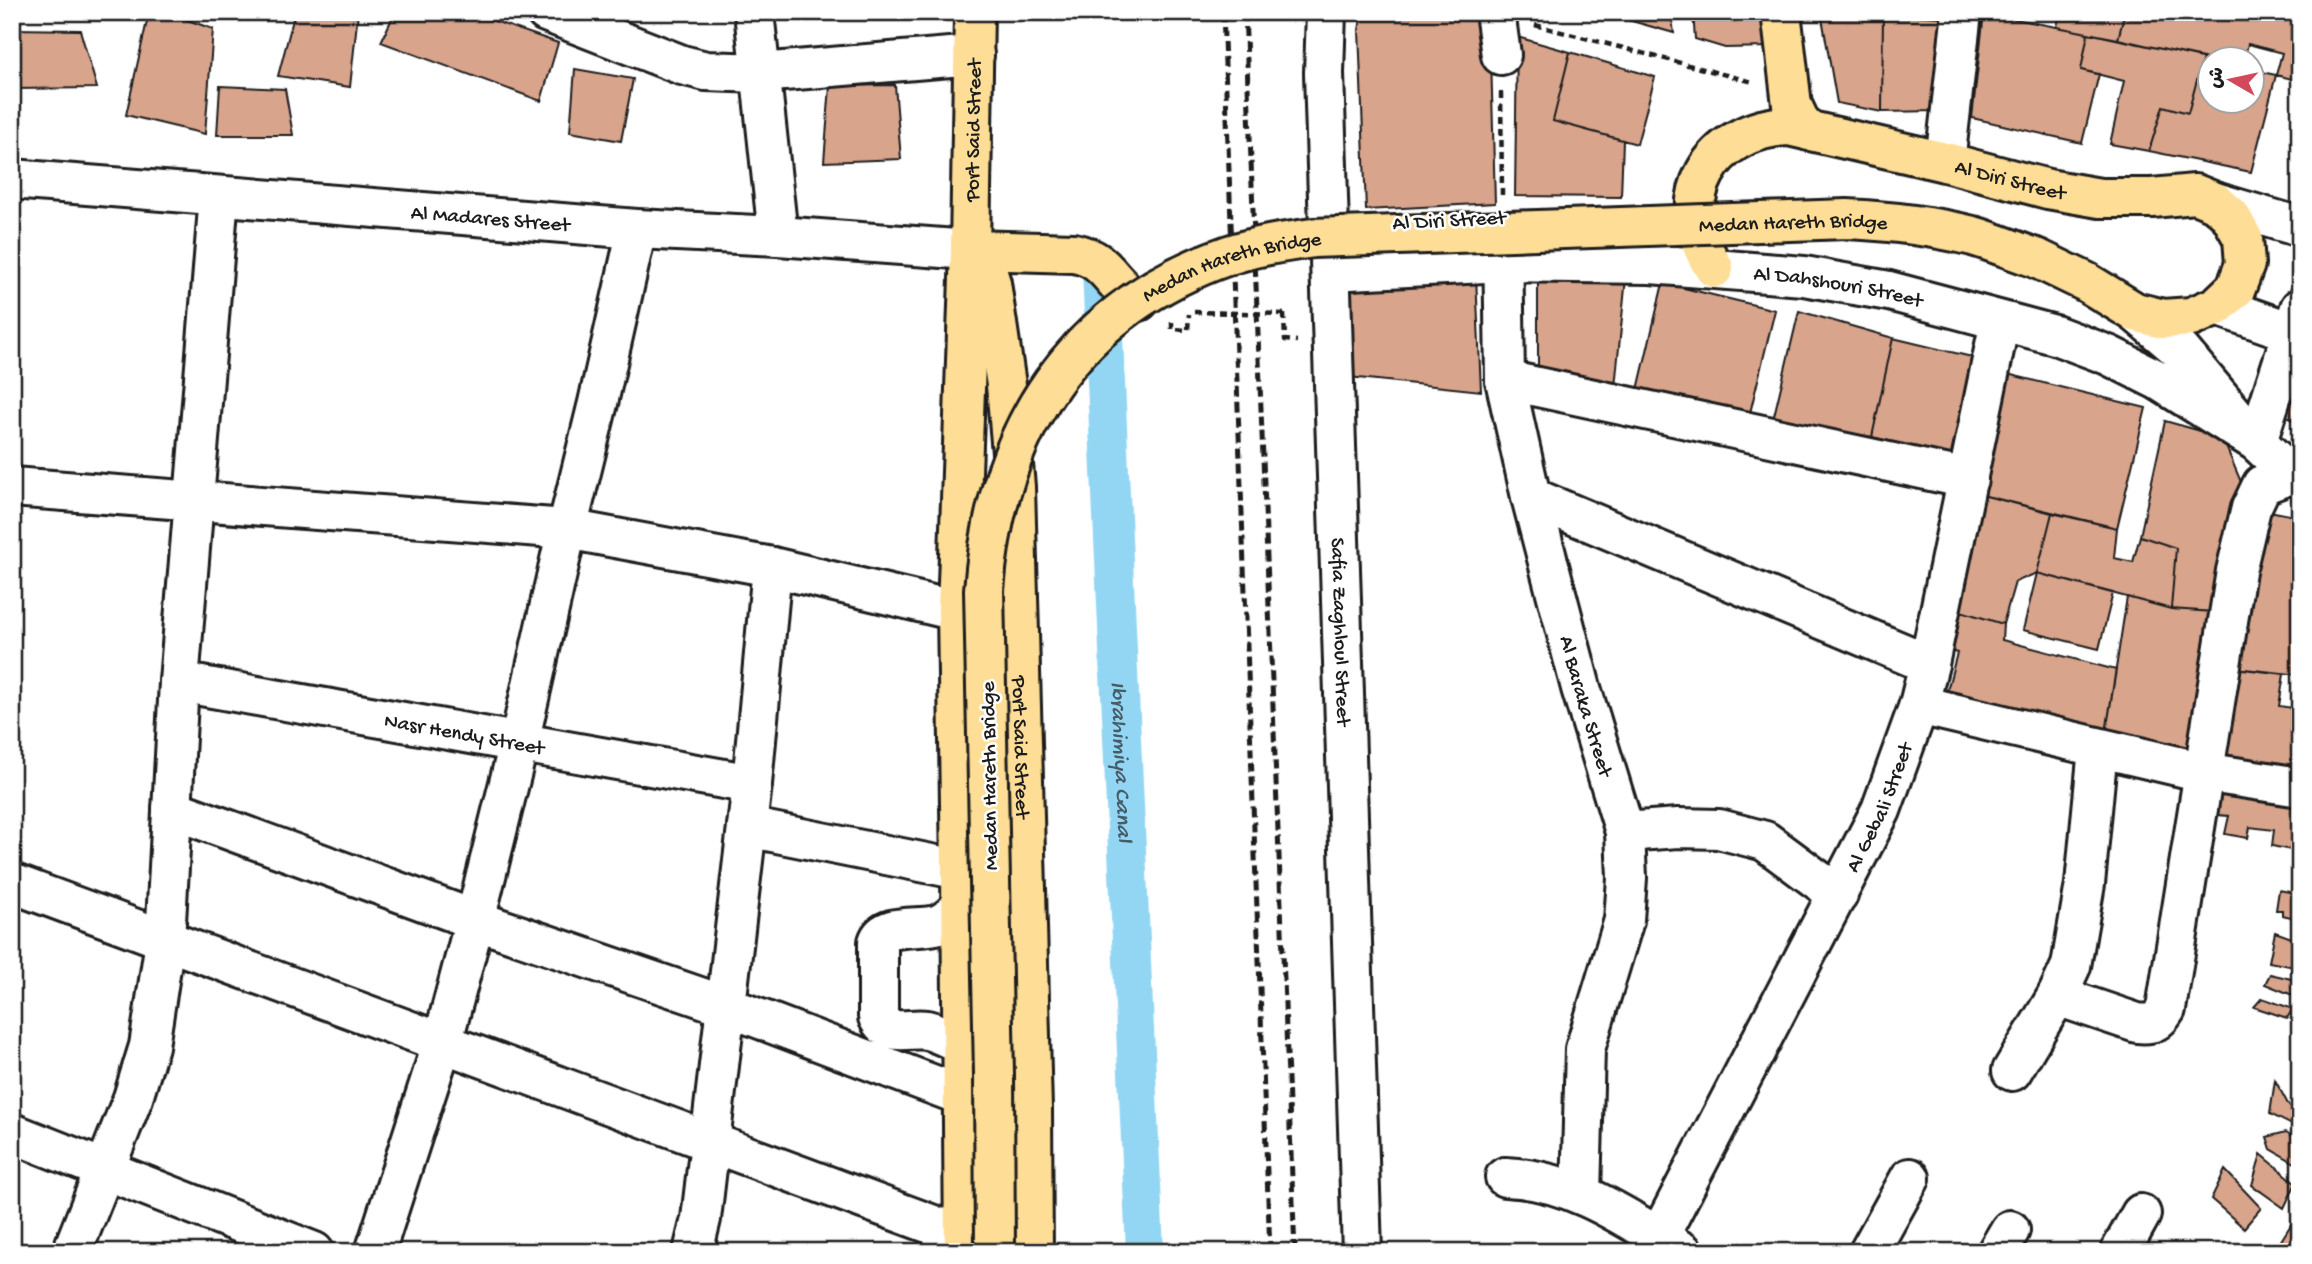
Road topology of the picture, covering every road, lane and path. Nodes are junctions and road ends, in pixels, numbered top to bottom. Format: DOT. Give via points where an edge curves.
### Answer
graph roads {
  1 [pos="546,12"];
  2 [pos="754,12"];
  3 [pos="974,12"];
  4 [pos="1326,12"];
  5 [pos="1781,12"];
  6 [pos="1962,12"];
  7 [pos="1495,13"];
  8 [pos="974,55"];
  9 [pos="1501,55"];
  10 [pos="760,74"];
  11 [pos="1791,92"];
  12 [pos="1809,131"];
  13 [pos="1945,162"];
  14 [pos="12,179"];
  15 [pos="219,196"];
  16 [pos="2215,202"];
  17 [pos="1695,207"];
  18 [pos="1502,217"];
  19 [pos="1329,224"];
  20 [pos="2300,227"];
  21 [pos="637,229"];
  22 [pos="778,236"];
  23 [pos="970,250"];
  24 [pos="1504,262"];
  25 [pos="1714,268"];
  26 [pos="1331,271"];
  27 [pos="1139,301"];
  28 [pos="2217,306"];
  29 [pos="1189,312"];
  30 [pos="2135,312"];
  31 [pos="1284,314"];
  32 [pos="2000,321"];
  33 [pos="2297,325"];
  34 [pos="1505,380"];
  35 [pos="2257,442"];
  36 [pos="2296,475"];
  37 [pos="1968,479"];
  38 [pos="12,487"];
  39 [pos="1531,497"];
  40 [pos="195,501"];
  41 [pos="566,529"];
  42 [pos="772,567"];
  43 [pos="957,611"];
  44 [pos="1929,664"];
  45 [pos="179,682"];
  46 [pos="1919,705"];
  47 [pos="519,743"];
  48 [pos="2098,748"];
  49 [pos="2203,772"];
  50 [pos="752,784"];
  51 [pos="2300,788"];
  52 [pos="172,809"];
  53 [pos="747,827"];
  54 [pos="1625,832"];
  55 [pos="12,883"];
  56 [pos="961,888"];
  57 [pos="1838,895"];
  58 [pos="475,920"];
  59 [pos="165,941"];
  60 [pos="2057,996"];
  61 [pos="726,1006"];
  62 [pos="442,1044"];
  63 [pos="963,1045"];
  64 [pos="2012,1071"];
  65 [pos="963,1096"];
  66 [pos="1032,1109"];
  67 [pos="12,1133"];
  68 [pos="709,1143"];
  69 [pos="104,1168"];
  70 [pos="1505,1177"];
  71 [pos="1910,1178"];
  72 [pos="1581,1194"];
  73 [pos="2141,1214"];
  74 [pos="974,1246"];
  75 [pos="1665,1247"];
  76 [pos="72,1252"];
  77 [pos="314,1252"];
  78 [pos="376,1252"];
  79 [pos="692,1252"];
  80 [pos="1033,1252"];
  81 [pos="1362,1252"];
  82 [pos="1869,1252"];
  83 [pos="2120,1252"];
  1 -- 10 [label="street" via="682,65"];
  2 -- 10 [label="street"];
  3 -- 8 [label="main road, Port Said Street"];
  4 -- 19 [label="street, Safia Zaghloul Street"];
  5 -- 11 [label="main road"];
  6 -- 13 [label="street"];
  7 -- 9 [label="street"];
  7 -- 11 [label="path"];
  8 -- 10 [label="street"];
  8 -- 23 [label="main road, Port Said Street"];
  9 -- 18 [label="path"];
  10 -- 22 [label="street"];
  11 -- 12 [label="main road" via="1796,115"];
  12 -- 13 [label="main road, Al Diri Street"];
  12 -- 17 [label="main road, Al Diri Street" via="1769,127 1732,142 1705,173"];
  13 -- 16 [label="main road, Al Diri Street" via="2100,198 2195,194"];
  14 -- 15 [label="street, Al Madares Street"];
  15 -- 21 [label="street, Al Madares Street"];
  15 -- 40 [label="street"];
  16 -- 20 [label="street, Al Diri Street"];
  16 -- 28 [label="main road" via="2230,215 2243,238 2245,264 2236,288"];
  17 -- 18 [label="street, Al Diri Street"];
  17 -- 25 [label="main road" via="1697,232"];
  18 -- 19 [label="street, Al Diri Street"];
  18 -- 24 [label="street, Al Baraka Street"];
  19 -- 26 [label="street, Safia Zaghloul Street"];
  21 -- 22 [label="street, Al Madares Street"];
  21 -- 41 [label="street"];
  22 -- 23 [label="street, Al Madares Street"];
  23 -- 27 [label="main road" via="1090,256"];
  23 -- 43 [label="main road, Port Said Street"];
  23 -- 66 [label="main road, Port Said Street" via="992,283 1014,474"];
  24 -- 25 [label="street, Al Dahshouri Street"];
  24 -- 26 [label="street, Al Dahshouri Street"];
  24 -- 34 [label="street, Al Baraka Street"];
  25 -- 32 [label="street, Al Dahshouri Street" via="1804,276 1889,291"];
  26 -- 81 [label="street, Safia Zaghloul Street"];
  28 -- 30 [label="main road" via="2191,317 2162,319"];
  28 -- 33 [label="street"];
  29 -- 31 [label="path, bridge"];
  30 -- 35 [label="street, Medan Hareth Bridge" via="2181,351"];
  30 -- 74 [label="main road, Medan Hareth Bridge, bridge" via="2036,258 1974,237 1847,219 1313,238 1231,254 1155,289 1120,312 1059,371 1036,407 1004,477 987,552 984,590 994,1074"];
  32 -- 35 [label="street, Al Dahshouri Street" via="2108,355 2158,380"];
  32 -- 37 [label="street, Al Gebali Street"];
  33 -- 35 [label="street"];
  34 -- 37 [label="street"];
  34 -- 39 [label="street, Al Baraka Street"];
  35 -- 36 [label="street, Al Dahshouri Street"];
  36 -- 49 [label="street" via="2262,485 2251,508"];
  37 -- 44 [label="street, Al Gebali Street"];
  38 -- 40 [label="street"];
  39 -- 44 [label="street"];
  39 -- 54 [label="street, Al Baraka Street"];
  40 -- 41 [label="street"];
  40 -- 45 [label="street"];
  41 -- 42 [label="street"];
  41 -- 47 [label="street"];
  42 -- 43 [label="street"];
  42 -- 50 [label="street"];
  43 -- 56 [label="main road, Port Said Street"];
  44 -- 46 [label="street, Al Gebali Street"];
  45 -- 47 [label="street, Nasr Hendy Street"];
  45 -- 52 [label="street"];
  46 -- 48 [label="street"];
  46 -- 57 [label="street, Al Gebali Street" via="1881,810"];
  47 -- 50 [label="street, Nasr Hendy Street"];
  47 -- 58 [label="street"];
  48 -- 49 [label="street"];
  48 -- 60 [label="street" via="2078,928 2071,966"];
  49 -- 51 [label="street"];
  49 -- 60 [label="street" via="2166,1009 2159,1020 2149,1025 2137,1023"];
  50 -- 53 [label="street"];
  52 -- 58 [label="street"];
  52 -- 59 [label="street"];
  53 -- 56 [label="street"];
  53 -- 61 [label="street"];
  54 -- 57 [label="street" via="1719,829 1766,841"];
  54 -- 72 [label="street, Al Baraka Street" via="1624,920 1585,1049"];
  55 -- 59 [label="street"];
  56 -- 63 [label="main road, Port Said Street"];
  56 -- 63 [label="street" via="940,923 886,930 880,935 878,1017 887,1029 925,1030"];
  57 -- 75 [label="street, Al Gebali Street"];
  58 -- 61 [label="street"];
  58 -- 62 [label="street"];
  59 -- 62 [label="street"];
  59 -- 69 [label="street" via="149,1046"];
  60 -- 64 [label="street"];
  61 -- 65 [label="street"];
  61 -- 68 [label="street"];
  62 -- 68 [label="street"];
  62 -- 78 [label="street"];
  63 -- 65 [label="main road, Port Said Street"];
  65 -- 66 [label="main road" via="992,1083 1009,1086"];
  65 -- 74 [label="main road, Port Said Street"];
  66 -- 80 [label="main road, Port Said Street"];
  67 -- 69 [label="street"];
  68 -- 74 [label="street"];
  68 -- 79 [label="street" via="701,1219"];
  69 -- 76 [label="street"];
  69 -- 77 [label="street"];
  70 -- 72 [label="street" via="1552,1183"];
  71 -- 82 [label="street"];
  72 -- 75 [label="street"];
  73 -- 83 [label="street"];
}
